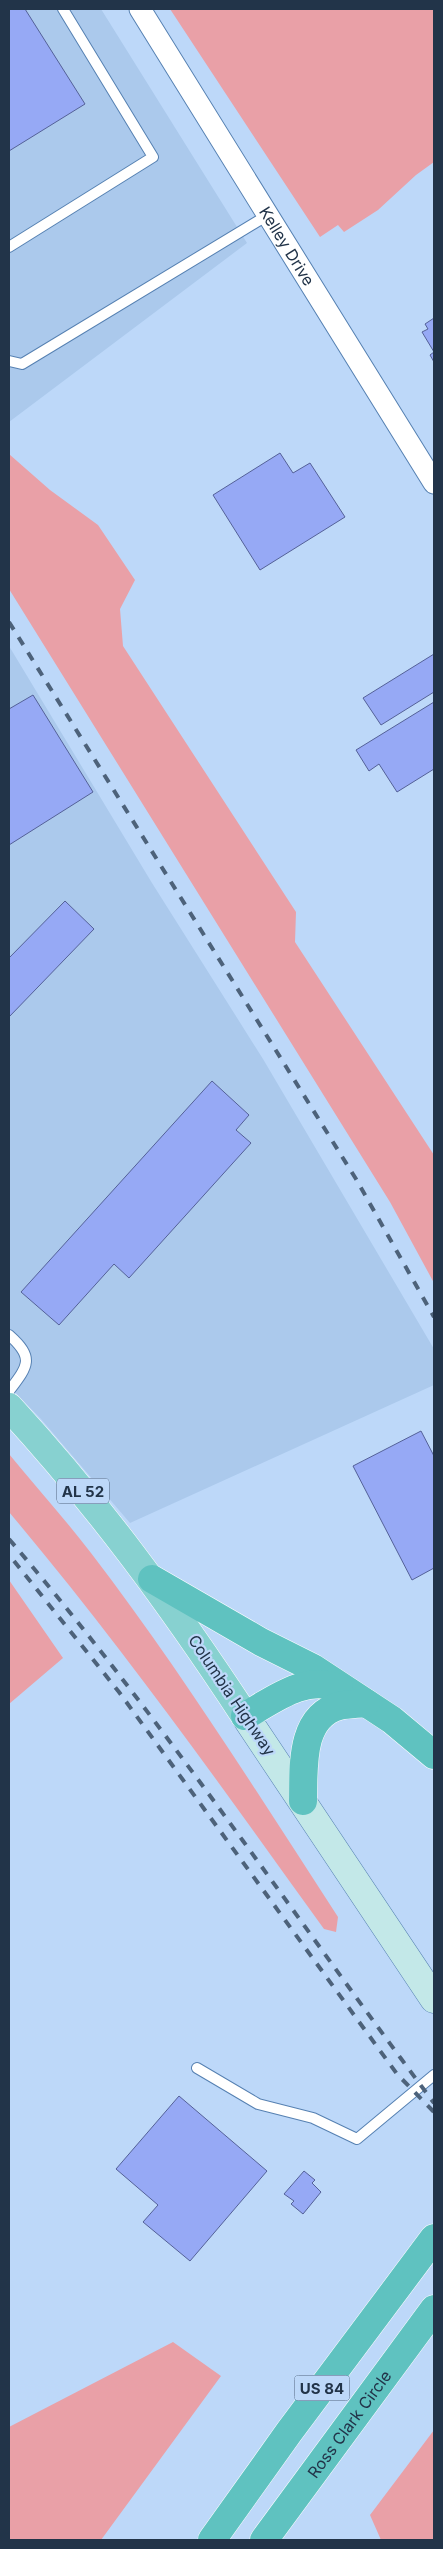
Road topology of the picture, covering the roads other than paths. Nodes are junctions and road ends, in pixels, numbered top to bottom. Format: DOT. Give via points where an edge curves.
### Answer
graph roads {
  1 [pos="63,9"];
  2 [pos="140,9"];
  3 [pos="268,215"];
  4 [pos="9,247"];
  5 [pos="9,361"];
  6 [pos="434,483"];
  7 [pos="9,1336"];
  8 [pos="9,1391"];
  9 [pos="9,1407"];
  10 [pos="152,1579"];
  11 [pos="343,1689"];
  12 [pos="366,1703"];
  13 [pos="245,1716"];
  14 [pos="434,1755"];
  15 [pos="303,1801"];
  16 [pos="434,1999"];
  17 [pos="197,2068"];
  18 [pos="434,2075"];
  19 [pos="434,2238"];
  20 [pos="434,2310"];
  21 [pos="212,2540"];
  22 [pos="264,2540"];
  1 -- 4 [label="lane" via="153,157"];
  2 -- 3 [label="street, Kelley Drive"];
  3 -- 5 [label="lane" via="22,364"];
  3 -- 6 [label="street, Kelley Drive"];
  7 -- 8 [label="lane" via="21,1346 27,1358 25,1370"];
  9 -- 10 [label="main road, Columbia Highway / AL 52" via="59,1461"];
  10 -- 11 [label="highway" via="313,1668"];
  10 -- 13 [label="main road, Columbia Highway / AL 52"];
  11 -- 12 [label="highway"];
  11 -- 13 [label="highway" via="326,1683 310,1683"];
  12 -- 14 [label="highway"];
  12 -- 15 [label="highway" via="338,1707 313,1727 307,1741"];
  13 -- 15 [label="main road, Columbia Highway / AL 52"];
  15 -- 16 [label="main road, Columbia Highway / AL 52"];
  17 -- 18 [label="lane" via="258,2104 313,2118 358,2138"];
  19 -- 21 [label="highway, US 84"];
  20 -- 22 [label="highway, Ross Clark Circle / US 84"];
}
